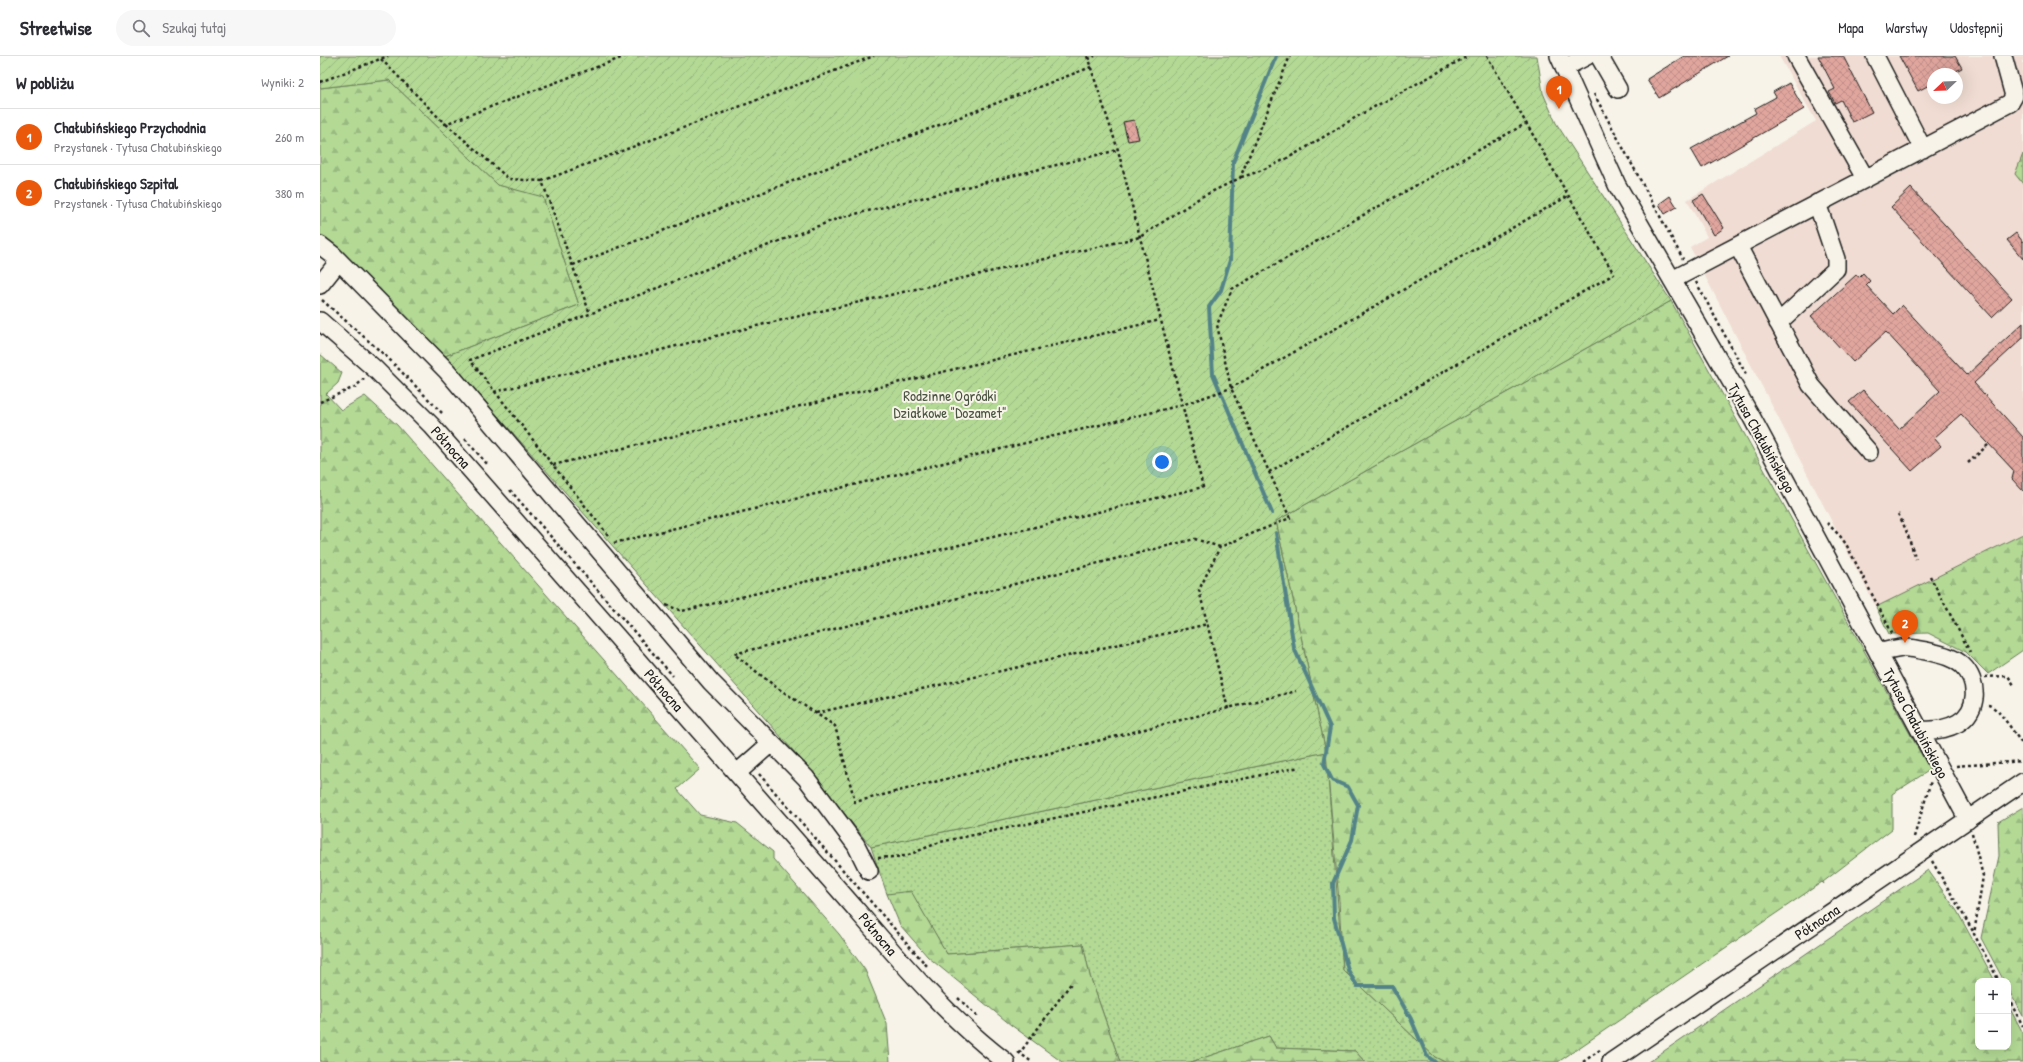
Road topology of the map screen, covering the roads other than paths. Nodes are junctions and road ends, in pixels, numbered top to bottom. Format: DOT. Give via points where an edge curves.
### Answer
graph roads {
  1 [pos="1587,56"];
  2 [pos="1599,56"];
  3 [pos="1796,56"];
  4 [pos="1875,56"];
  5 [pos="2003,56"];
  6 [pos="1561,62"];
  7 [pos="1618,89"];
  8 [pos="1923,149"];
  9 [pos="1865,178"];
  10 [pos="1817,203"];
  11 [pos="320,245"];
  12 [pos="1738,246"];
  13 [pos="339,261"];
  14 [pos="1672,280"];
  15 [pos="320,285"];
  16 [pos="320,321"];
  17 [pos="1778,323"];
  18 [pos="1869,452"];
  19 [pos="1878,653"];
  20 [pos="1920,730"];
  21 [pos="771,743"];
  22 [pos="736,773"];
  23 [pos="2023,782"];
  24 [pos="1968,820"];
  25 [pos="865,864"];
  26 [pos="1607,1055"];
  27 [pos="1011,1060"];
  1 -- 6 [label="street"];
  2 -- 7 [label="street"];
  3 -- 9 [label="street"];
  4 -- 8 [label="street"];
  5 -- 8 [label="street" via="2014,96 2010,103"];
  6 -- 14 [label="street, Tytusa Chałubińskiego" via="1617,185"];
  8 -- 9 [label="street"];
  9 -- 10 [label="street"];
  10 -- 12 [label="street"];
  10 -- 17 [label="street" via="1836,259 1836,269"];
  11 -- 13 [label="street"];
  12 -- 14 [label="street"];
  12 -- 17 [label="street" via="1760,277"];
  13 -- 15 [label="street"];
  13 -- 21 [label="street" via="446,371 711,682"];
  14 -- 19 [label="street, Tytusa Chałubińskiego" via="1751,416"];
  16 -- 22 [label="street, Północna" via="404,396"];
  17 -- 18 [label="street" via="1811,385"];
  19 -- 20 [label="street, Tytusa Chałubińskiego"];
  19 -- 20 [label="street" via="1903,647 1948,656 1962,665 1971,677 1976,694 1966,716 1958,723 1939,730"];
  20 -- 24 [label="street, Tytusa Chałubińskiego"];
  21 -- 22 [label="street"];
  21 -- 25 [label="street" via="806,778 856,845"];
  22 -- 27 [label="street, Północna" via="916,980 985,1046"];
  23 -- 24 [label="street, Północna"];
  24 -- 26 [label="street, Północna"];
}
